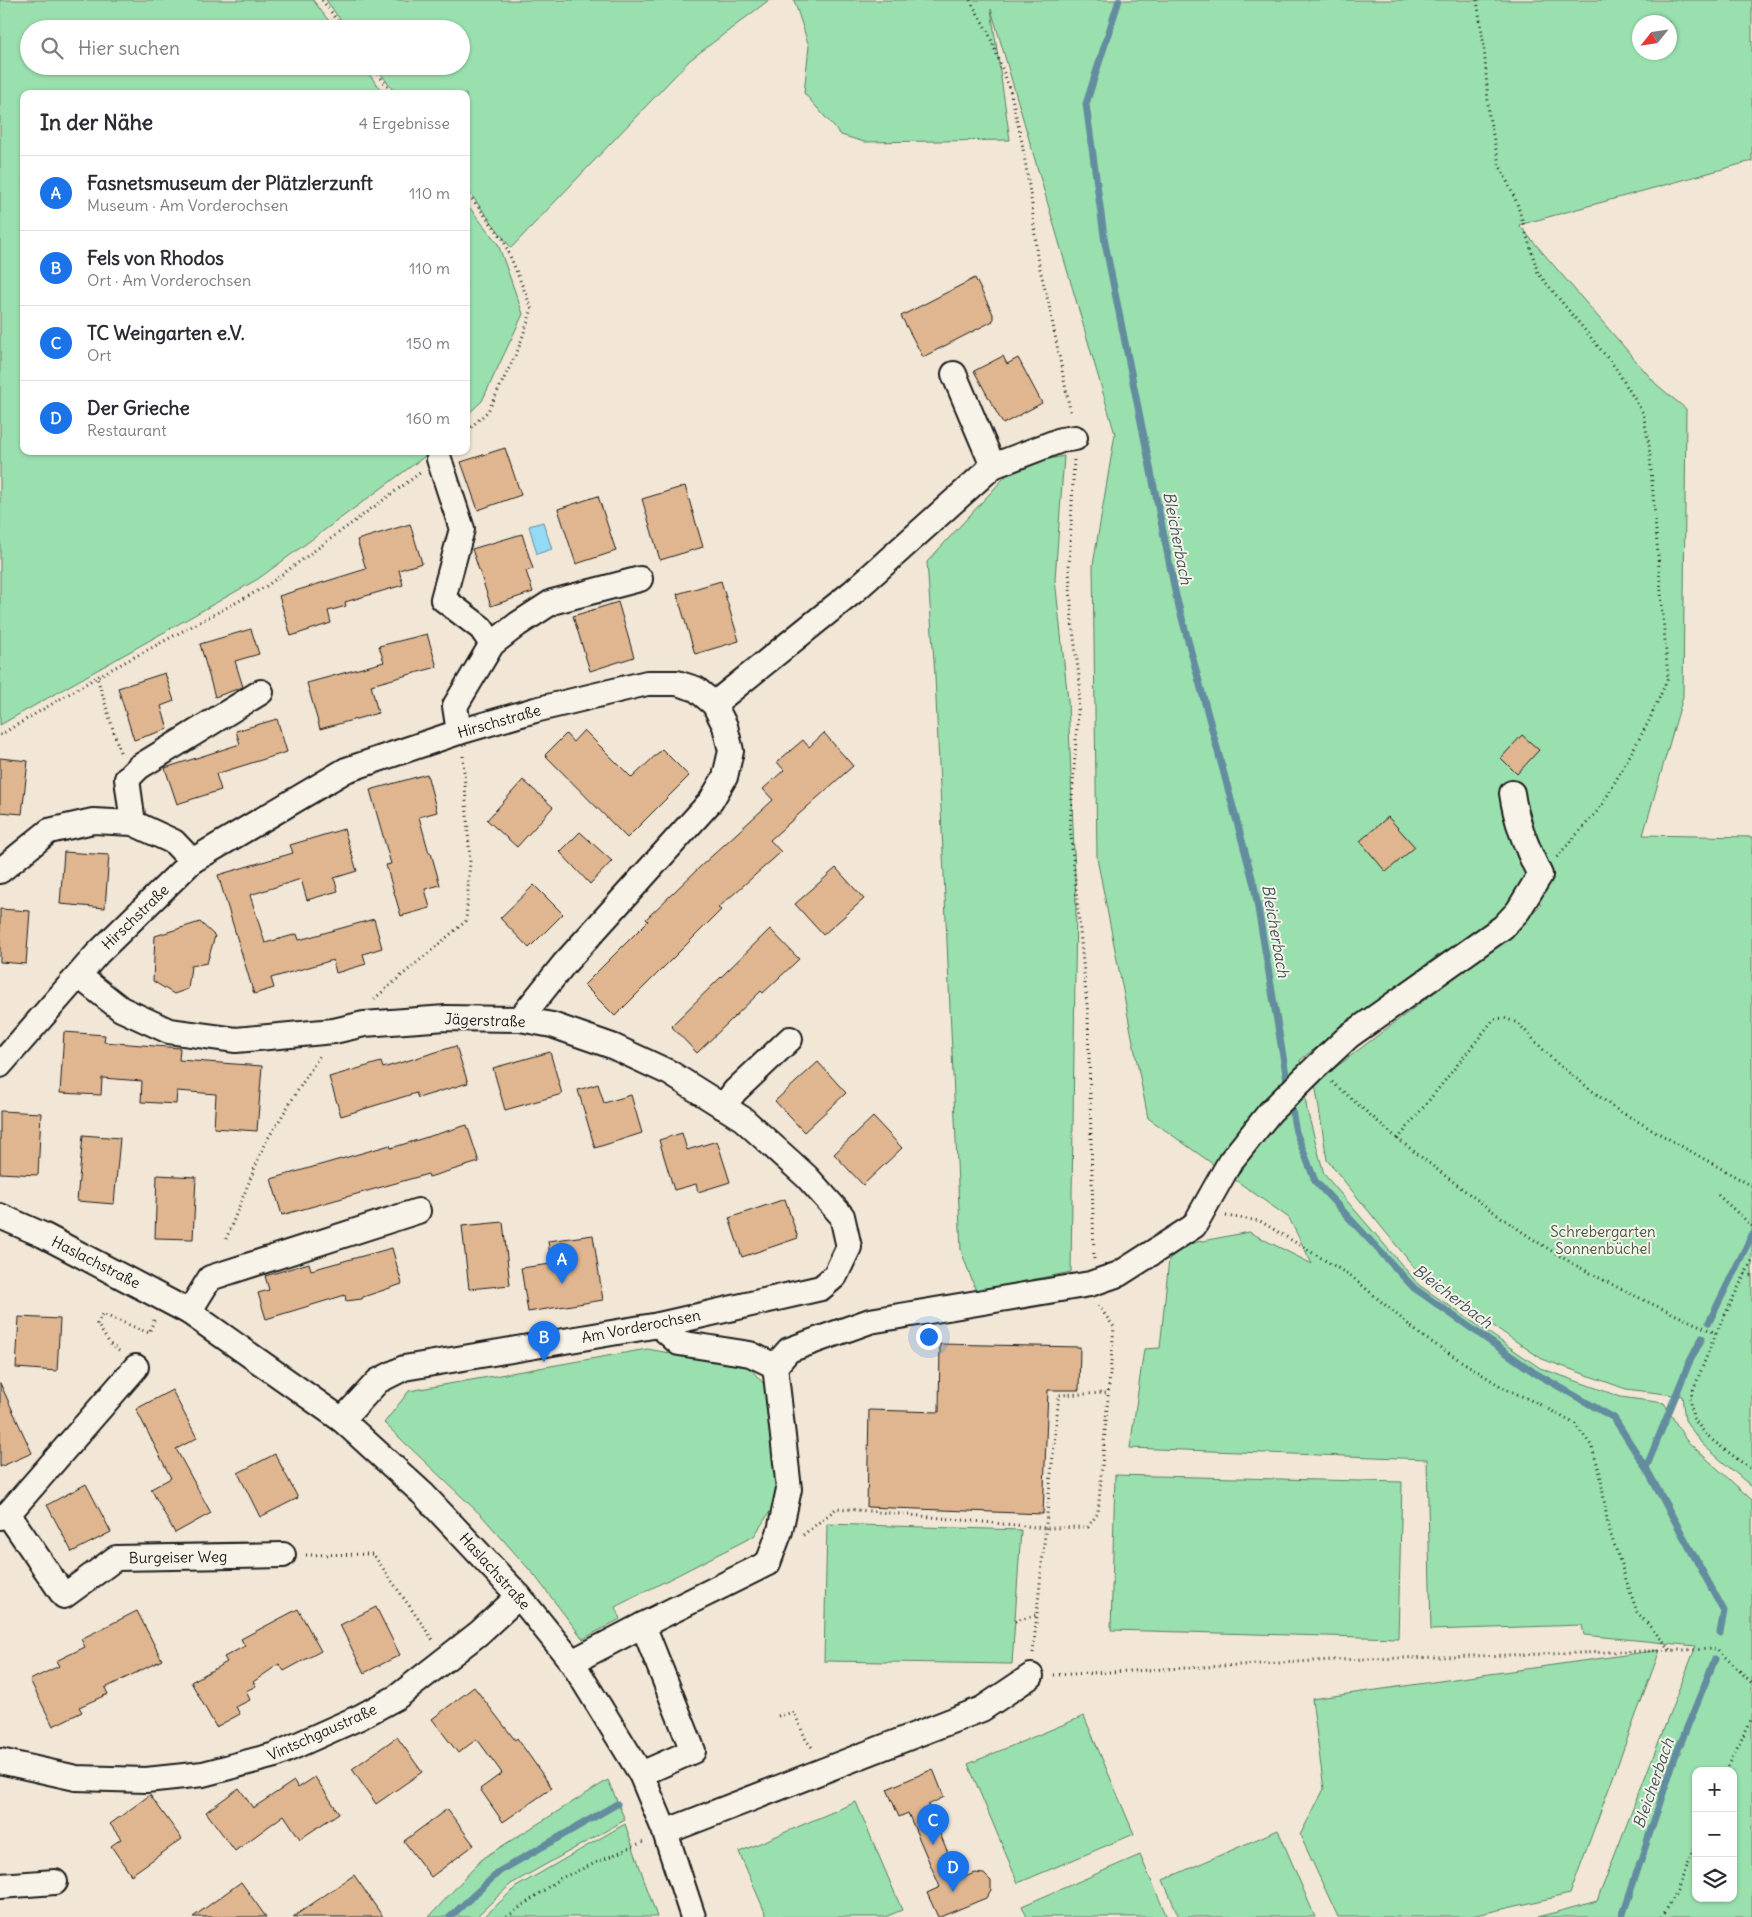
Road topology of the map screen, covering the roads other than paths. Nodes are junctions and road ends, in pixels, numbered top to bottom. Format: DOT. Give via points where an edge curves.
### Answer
graph roads {
  1 [pos="954,374"];
  2 [pos="1075,438"];
  3 [pos="439,460"];
  4 [pos="994,466"];
  5 [pos="640,579"];
  6 [pos="492,644"];
  7 [pos="261,692"];
  8 [pos="714,704"];
  9 [pos="459,732"];
  10 [pos="1512,793"];
  11 [pos="134,823"];
  12 [pos="192,861"];
  13 [pos="0,870"];
  14 [pos="79,976"];
  15 [pos="520,1019"];
  16 [pos="790,1039"];
  17 [pos="0,1065"];
  18 [pos="723,1107"];
  19 [pos="418,1211"];
  20 [pos="0,1216"];
  21 [pos="836,1276"];
  22 [pos="189,1312"];
  23 [pos="659,1324"];
  24 [pos="775,1366"];
  25 [pos="136,1367"];
  26 [pos="342,1420"];
  27 [pos="4,1516"];
  28 [pos="283,1555"];
  29 [pos="519,1596"];
  30 [pos="643,1625"];
  31 [pos="572,1662"];
  32 [pos="1031,1676"];
  33 [pos="0,1761"];
  34 [pos="641,1774"];
  35 [pos="665,1832"];
  36 [pos="55,1882"];
  37 [pos="0,1886"];
  38 [pos="693,1917"];
  1 -- 4 [label="street"];
  2 -- 4 [label="street" via="1061,440"];
  3 -- 6 [label="street" via="462,529 443,599 482,628"];
  4 -- 8 [label="street" via="854,591"];
  5 -- 6 [label="street" via="552,602"];
  6 -- 9 [label="street" via="455,706"];
  7 -- 11 [label="street" via="139,767 127,779"];
  8 -- 9 [label="street, Hirschstraße" via="696,689 677,683 647,683"];
  8 -- 15 [label="street, Hirschstraße" via="725,726 731,751 725,777 711,801 564,964"];
  9 -- 12 [label="street, Hirschstraße" via="346,770"];
  10 -- 24 [label="street" via="1515,815 1540,875 1518,911 1503,926 1349,1036 1316,1067 1270,1112 1230,1162 1194,1226 1119,1274 1090,1284 870,1321 789,1350"];
  11 -- 12 [label="street" via="174,842"];
  11 -- 13 [label="street" via="93,820 49,831"];
  12 -- 14 [label="street, Hirschstraße" via="97,954"];
  14 -- 15 [label="street, Jägerstraße" via="121,1009 169,1031 236,1040 334,1031 364,1024 446,1018"];
  14 -- 17 [label="street, Hirschstraße"];
  15 -- 18 [label="street, Jägerstraße" via="552,1025 612,1046 670,1073"];
  16 -- 18 [label="street" via="735,1091"];
  18 -- 21 [label="street, Jägerstraße" via="743,1120 807,1177 842,1216 849,1247"];
  19 -- 22 [label="street" via="210,1278"];
  20 -- 22 [label="street, Haslachstraße" via="43,1235"];
  21 -- 23 [label="street, Am Vorderochsen" via="821,1288"];
  22 -- 26 [label="street, Haslachstraße"];
  23 -- 24 [label="street" via="679,1343 750,1354"];
  23 -- 26 [label="street, Am Vorderochsen" via="404,1368 378,1381"];
  24 -- 30 [label="street" via="789,1489 780,1531 768,1563"];
  25 -- 27 [label="street, Burgeiser Weg"];
  26 -- 29 [label="street, Haslachstraße" via="423,1494"];
  27 -- 28 [label="street, Burgeiser Weg" via="64,1596 116,1558"];
  29 -- 31 [label="street, Haslachstraße"];
  29 -- 33 [label="street, Vintschgaustraße" via="447,1660 397,1697 275,1755 203,1774 146,1780 76,1778"];
  30 -- 31 [label="street"];
  30 -- 34 [label="street" via="693,1751"];
  31 -- 34 [label="street, Haslachstraße"];
  32 -- 35 [label="street" via="982,1709"];
  34 -- 35 [label="street, Haslachstraße"];
  35 -- 38 [label="street, Haslachstraße"];
  36 -- 37 [label="street"];
}
